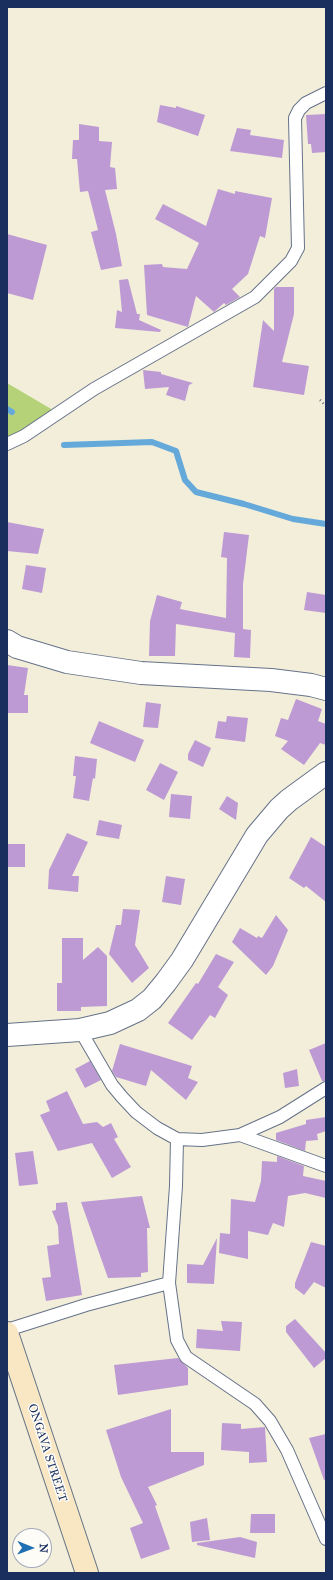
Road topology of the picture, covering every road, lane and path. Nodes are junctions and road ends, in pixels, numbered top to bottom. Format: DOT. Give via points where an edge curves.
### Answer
graph roads {
  1 [pos="326,93"];
  2 [pos="320,400"];
  3 [pos="326,406"];
  4 [pos="7,444"];
  5 [pos="7,641"];
  6 [pos="326,689"];
  7 [pos="326,773"];
  8 [pos="80,1030"];
  9 [pos="7,1035"];
  10 [pos="326,1088"];
  11 [pos="240,1135"];
  12 [pos="176,1139"];
  13 [pos="326,1166"];
  14 [pos="169,1283"];
  15 [pos="7,1331"];
  16 [pos="326,1539"];
  17 [pos="87,1573"];
  1 -- 4 [label="lane" via="306,103 295,118 298,248 291,261 255,297 94,389 24,436"];
  2 -- 3 [label="path"];
  5 -- 6 [label="street" via="17,647 67,662 141,673 277,681"];
  7 -- 8 [label="street" via="284,804 257,835 182,960 152,998 126,1017"];
  8 -- 9 [label="street"];
  8 -- 12 [label="lane" via="112,1085 122,1097 136,1112"];
  10 -- 11 [label="lane" via="280,1117"];
  11 -- 12 [label="lane" via="202,1140"];
  11 -- 13 [label="lane"];
  12 -- 14 [label="lane" via="176,1186"];
  14 -- 15 [label="lane" via="86,1305"];
  14 -- 16 [label="lane" via="178,1340 186,1357 255,1404 270,1421 287,1450"];
  15 -- 17 [label="street, ONGAVA STREET"];
}
